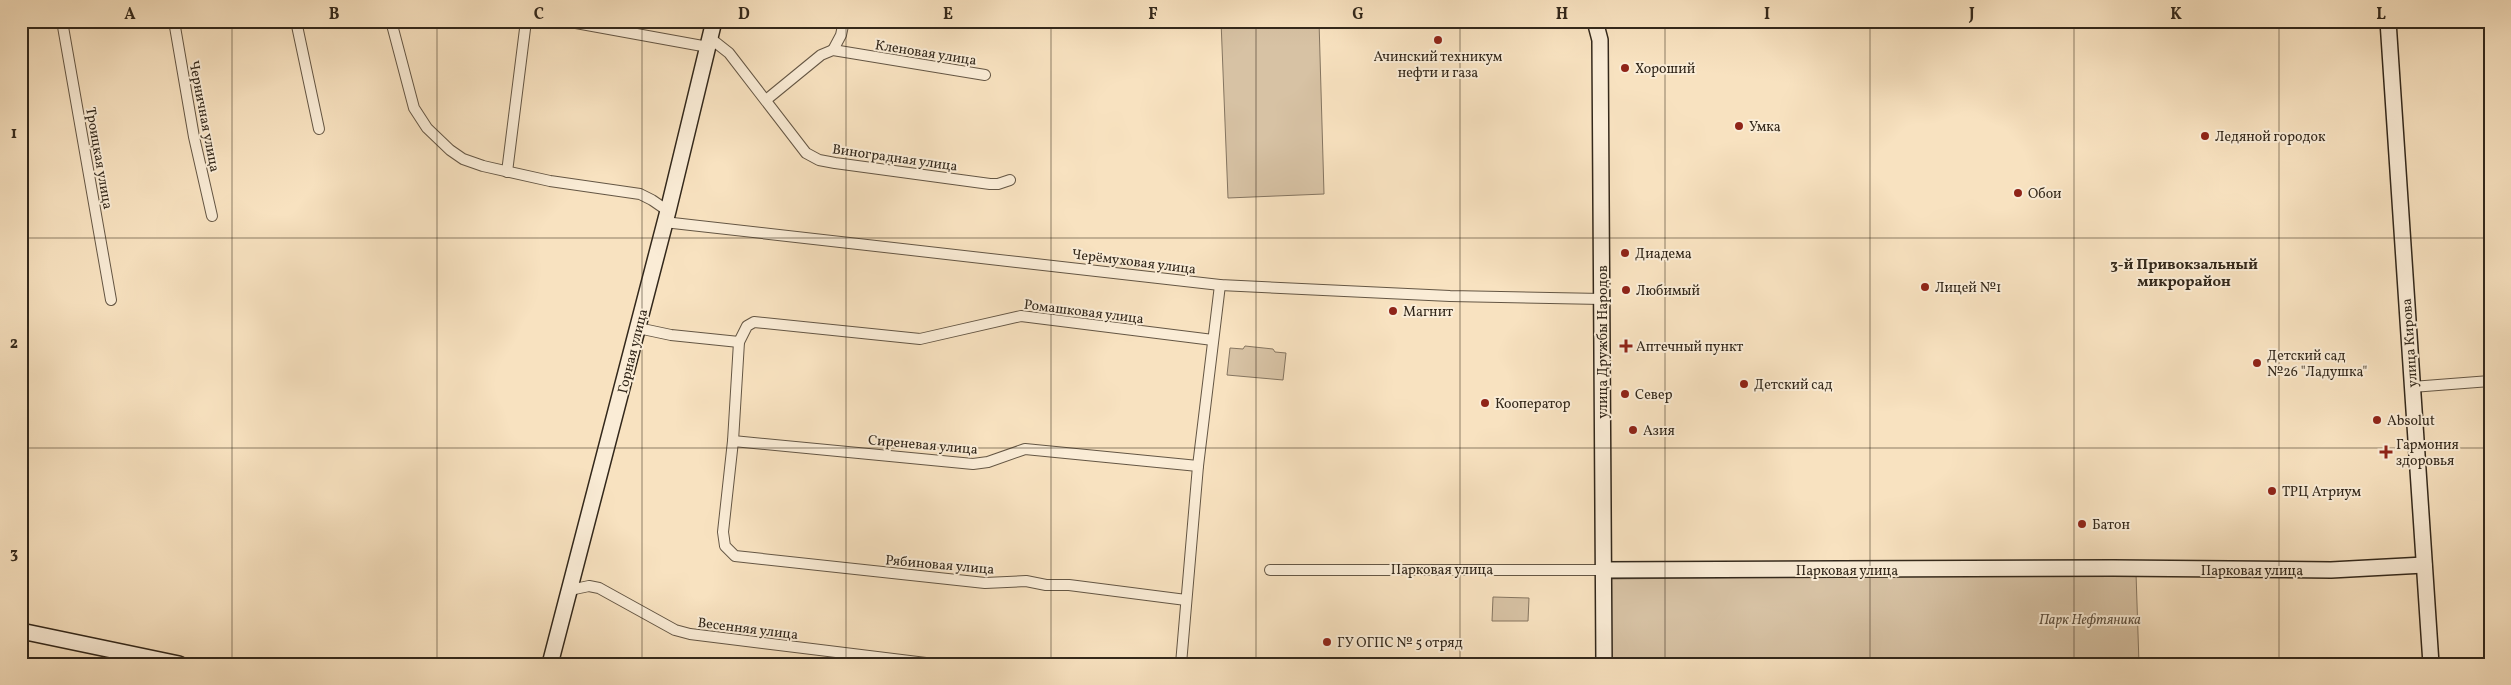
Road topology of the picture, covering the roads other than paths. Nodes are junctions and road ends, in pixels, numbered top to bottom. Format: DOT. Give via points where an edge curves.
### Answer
graph roads {
  1 [pos="62,21"];
  2 [pos="174,21"];
  3 [pos="296,21"];
  4 [pos="391,21"];
  5 [pos="526,21"];
  6 [pos="565,21"];
  7 [pos="714,21"];
  8 [pos="844,21"];
  9 [pos="1595,21"];
  10 [pos="2388,21"];
  11 [pos="709,42"];
  12 [pos="833,50"];
  13 [pos="985,75"];
  14 [pos="766,100"];
  15 [pos="319,129"];
  16 [pos="507,172"];
  17 [pos="1010,180"];
  18 [pos="212,216"];
  19 [pos="666,217"];
  20 [pos="1220,285"];
  21 [pos="1602,299"];
  22 [pos="111,300"];
  23 [pos="638,328"];
  24 [pos="1213,340"];
  25 [pos="739,342"];
  26 [pos="2490,381"];
  27 [pos="2412,388"];
  28 [pos="733,441"];
  29 [pos="1198,466"];
  30 [pos="2424,565"];
  31 [pos="1270,570"];
  32 [pos="1603,570"];
  33 [pos="570,590"];
  34 [pos="1186,600"];
  35 [pos="21,631"];
  36 [pos="179,664"];
  37 [pos="550,664"];
  38 [pos="934,664"];
  39 [pos="1181,664"];
  40 [pos="1604,664"];
  41 [pos="2431,664"];
  1 -- 22 [label="street, Троицкая улица"];
  2 -- 18 [label="street, Черничная улица" via="194,137"];
  3 -- 15 [label="street"];
  4 -- 16 [label="street, Черёмуховая улица" via="414,108 427,128 463,159"];
  5 -- 16 [label="street"];
  6 -- 11 [label="street, Виноградная улица"];
  7 -- 11 [label="street, Горная улица"];
  8 -- 12 [label="street"];
  9 -- 21 [label="street, улица Дружбы Народов" via="1600,40"];
  10 -- 27 [label="street, улица Кирова"];
  11 -- 14 [label="street, Виноградная улица" via="729,53"];
  11 -- 19 [label="street, Горная улица"];
  12 -- 13 [label="street, Кленовая улица"];
  12 -- 14 [label="street" via="821,55"];
  14 -- 17 [label="street, Виноградная улица" via="806,153 819,160 990,184"];
  16 -- 19 [label="street, Черёмуховая улица" via="640,194 652,200"];
  19 -- 20 [label="street, Черёмуховая улица"];
  19 -- 23 [label="street, Горная улица"];
  20 -- 21 [label="street, Черёмуховая улица" via="1450,296"];
  20 -- 24 [label="street"];
  21 -- 32 [label="street, улица Дружбы Народов"];
  23 -- 25 [label="street"];
  23 -- 33 [label="street, Горная улица"];
  24 -- 25 [label="street, Ромашковая улица" via="1021,316 920,339 761,321 747,326"];
  24 -- 29 [label="street"];
  25 -- 28 [label="street"];
  26 -- 27 [label="street"];
  27 -- 30 [label="street, улица Кирова"];
  28 -- 29 [label="street, Сиреневая улица" via="973,464 1025,449"];
  28 -- 34 [label="street, Рябиновая улица" via="724,532 725,546 735,556 985,583 1026,580"];
  29 -- 34 [label="street"];
  30 -- 32 [label="street, Парковая улица" via="2330,570"];
  30 -- 41 [label="street, улица Кирова"];
  31 -- 32 [label="street, Парковая улица"];
  32 -- 40 [label="street, улица Дружбы Народов"];
  33 -- 37 [label="street, Горная улица"];
  33 -- 38 [label="street, Весенняя улица" via="590,586 599,588 676,630 690,634"];
  34 -- 39 [label="street"];
  35 -- 36 [label="street"];
}
